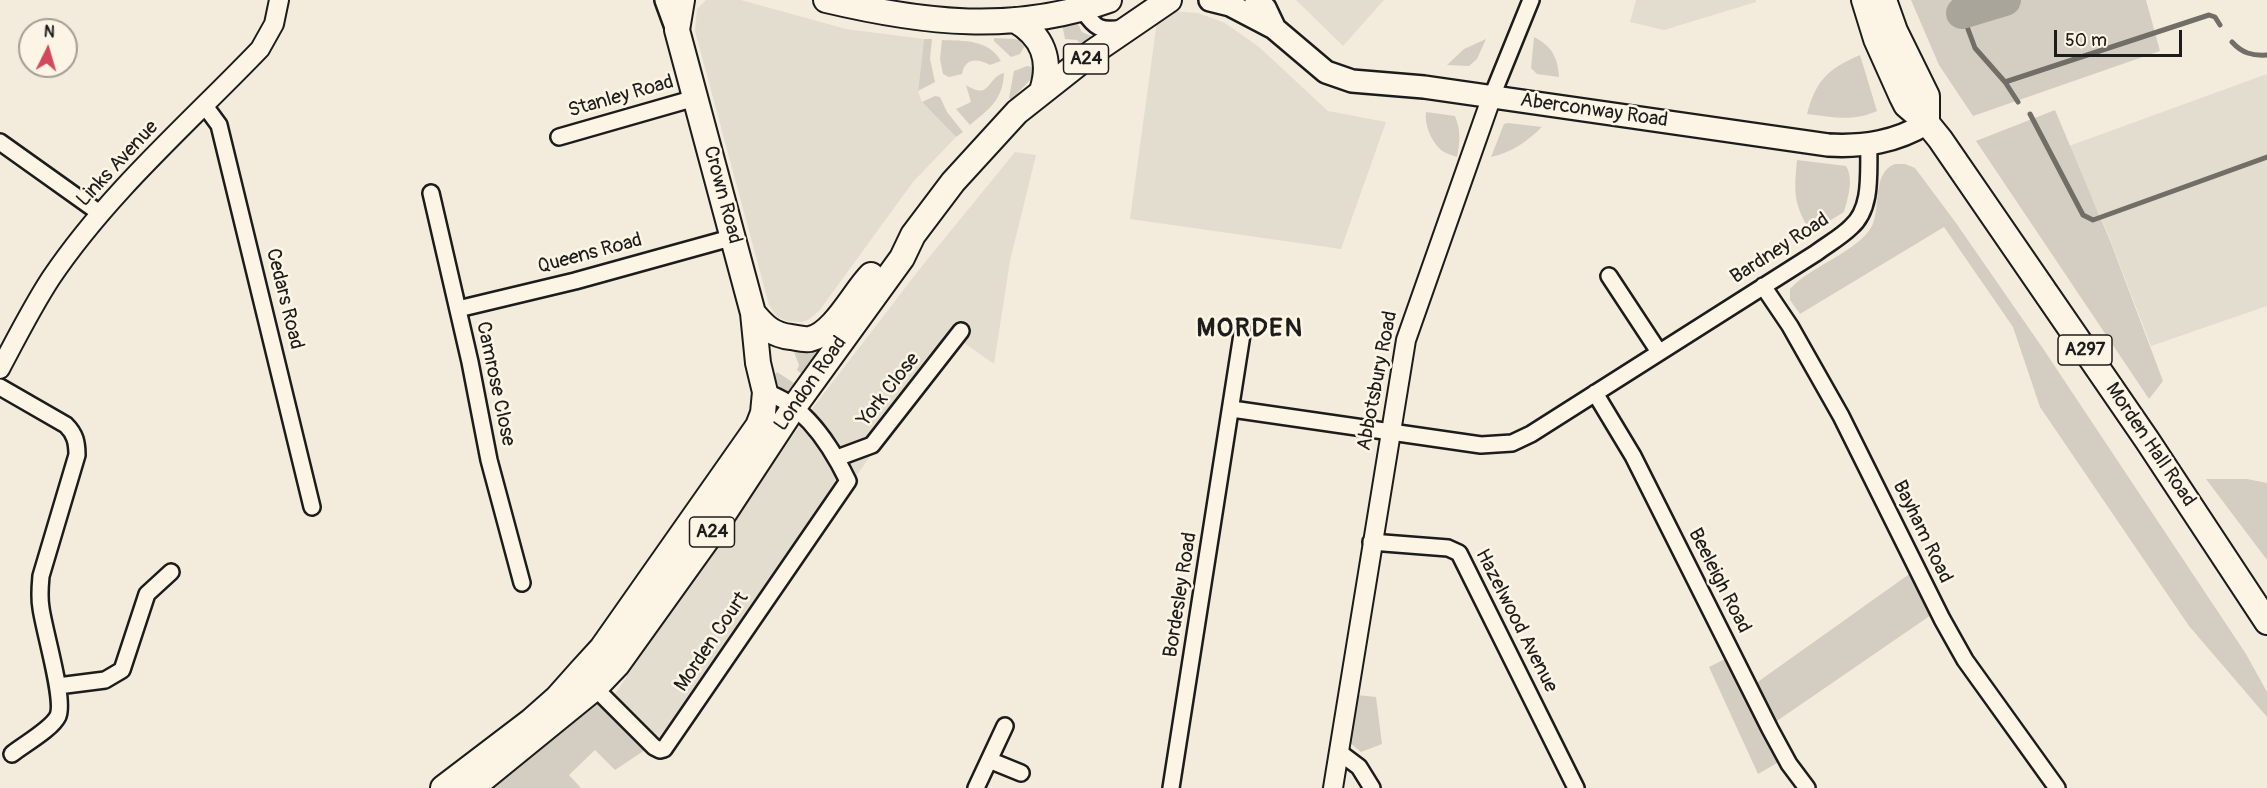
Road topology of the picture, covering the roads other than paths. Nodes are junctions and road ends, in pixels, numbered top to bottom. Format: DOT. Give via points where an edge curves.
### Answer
graph roads {
  1 [pos="279,0"];
  2 [pos="666,0"];
  3 [pos="682,0"];
  4 [pos="826,0"];
  5 [pos="1109,0"];
  6 [pos="1169,0"];
  7 [pos="1210,0"];
  8 [pos="1256,0"];
  9 [pos="1531,0"];
  10 [pos="1864,0"];
  11 [pos="1884,0"];
  12 [pos="1083,5"];
  13 [pos="909,8"];
  14 [pos="1015,20"];
  15 [pos="1129,27"];
  16 [pos="1274,28"];
  17 [pos="677,30"];
  18 [pos="1042,91"];
  19 [pos="1492,96"];
  20 [pos="695,98"];
  21 [pos="205,106"];
  22 [pos="1927,123"];
  23 [pos="559,137"];
  24 [pos="0,142"];
  25 [pos="1869,145"];
  26 [pos="430,193"];
  27 [pos="101,214"];
  28 [pos="913,235"];
  29 [pos="734,237"];
  30 [pos="1609,276"];
  31 [pos="1763,286"];
  32 [pos="458,309"];
  33 [pos="753,313"];
  34 [pos="1243,328"];
  35 [pos="961,331"];
  36 [pos="1659,352"];
  37 [pos="758,363"];
  38 [pos="0,369"];
  39 [pos="0,387"];
  40 [pos="765,392"];
  41 [pos="1595,393"];
  42 [pos="794,407"];
  43 [pos="1232,409"];
  44 [pos="1389,433"];
  45 [pos="837,458"];
  46 [pos="312,507"];
  47 [pos="1371,542"];
  48 [pos="171,572"];
  49 [pos="522,583"];
  50 [pos="2267,622"];
  51 [pos="58,686"];
  52 [pos="595,688"];
  53 [pos="1005,726"];
  54 [pos="1339,752"];
  55 [pos="12,753"];
  56 [pos="989,760"];
  57 [pos="1021,773"];
  58 [pos="443,788"];
  59 [pos="472,788"];
  60 [pos="976,788"];
  61 [pos="1171,788"];
  62 [pos="1333,788"];
  63 [pos="1372,788"];
  64 [pos="1576,788"];
  65 [pos="1807,788"];
  66 [pos="2057,788"];
  1 -- 21 [label="street, Links Avenue" via="274,24 260,50"];
  2 -- 17 [label="main road, Crown Road"];
  3 -- 17 [label="highway, Crown Road / A24"];
  4 -- 13 [label="highway"];
  5 -- 12 [label="highway"];
  6 -- 15 [label="highway, London Road / A24"];
  7 -- 16 [label="main road, Aberconway Road"];
  8 -- 16 [label="main road, Aberconway Road" via="1265,8"];
  9 -- 19 [label="street, Abbotsbury Road"];
  10 -- 22 [label="highway, Morden Hall Road / A297" via="1876,39 1906,105"];
  11 -- 22 [label="highway" via="1928,96"];
  12 -- 14 [label="highway" via="1054,16"];
  12 -- 15 [label="street" via="1098,28"];
  13 -- 14 [label="highway" via="969,22"];
  14 -- 18 [label="highway, A24" via="1029,28 1043,50 1046,67"];
  15 -- 18 [label="highway, London Road / A24"];
  16 -- 19 [label="main road, Aberconway Road" via="1338,77"];
  17 -- 20 [label="highway, Crown Road / A24"];
  18 -- 28 [label="highway, London Road / A24" via="985,145"];
  19 -- 25 [label="main road, Aberconway Road" via="1828,145"];
  19 -- 44 [label="street, Abbotsbury Road" via="1406,339"];
  20 -- 23 [label="street, Stanley Road"];
  20 -- 29 [label="highway, Crown Road / A24"];
  21 -- 27 [label="street, Links Avenue"];
  21 -- 46 [label="street, Cedars Road" via="219,125"];
  22 -- 25 [label="main road, Aberconway Road" via="1913,132"];
  22 -- 50 [label="highway, Morden Hall Road / A297" via="2147,440"];
  24 -- 27 [label="street"];
  25 -- 31 [label="street, Bardney Road" via="1862,213 1852,226 1816,253"];
  26 -- 32 [label="street, Camrose Close"];
  27 -- 38 [label="street, Links Avenue" via="52,277"];
  28 -- 33 [label="highway, A24" via="866,280 832,323 811,339 776,334 766,329"];
  28 -- 42 [label="highway, London Road / A24" via="902,258"];
  29 -- 32 [label="street, Queens Road"];
  29 -- 33 [label="highway, Crown Road / A24"];
  30 -- 36 [label="street"];
  31 -- 36 [label="street, Bardney Road"];
  31 -- 66 [label="street, Bayham Road" via="1841,416 1959,650"];
  32 -- 49 [label="street, Camrose Close" via="489,460"];
  33 -- 37 [label="highway, Crown Road / A24"];
  34 -- 43 [label="street, Bordesley Road"];
  35 -- 45 [label="street, York Close" via="872,445"];
  36 -- 41 [label="street, Bardney Road"];
  37 -- 40 [label="highway, London Road / A24"];
  39 -- 51 [label="street" via="66,425 77,443 39,595"];
  40 -- 42 [label="street"];
  40 -- 58 [label="highway, London Road / A24" via="758,426 602,648 548,705"];
  41 -- 44 [label="street, Bardney Road" via="1512,443 1499,445"];
  41 -- 65 [label="street, Beeleigh Road" via="1633,456 1770,729"];
  42 -- 45 [label="street"];
  42 -- 52 [label="highway, London Road / A24" via="708,538 621,660"];
  43 -- 44 [label="street"];
  43 -- 61 [label="street, Bordesley Road"];
  44 -- 47 [label="street, Abbotsbury Road"];
  45 -- 52 [label="street, Morden Court" via="848,481 664,749 654,747"];
  47 -- 54 [label="street, Abbotsbury Road"];
  47 -- 64 [label="street, Hazelwood Avenue" via="1448,548 1459,553"];
  48 -- 51 [label="street" via="147,594 122,670 105,680"];
  51 -- 55 [label="street" via="57,718"];
  52 -- 59 [label="highway, London Road / A24"];
  53 -- 56 [label="street"];
  54 -- 62 [label="street, Abbotsbury Road"];
  54 -- 63 [label="street" via="1359,767"];
  56 -- 57 [label="street"];
  56 -- 60 [label="street"];
}
